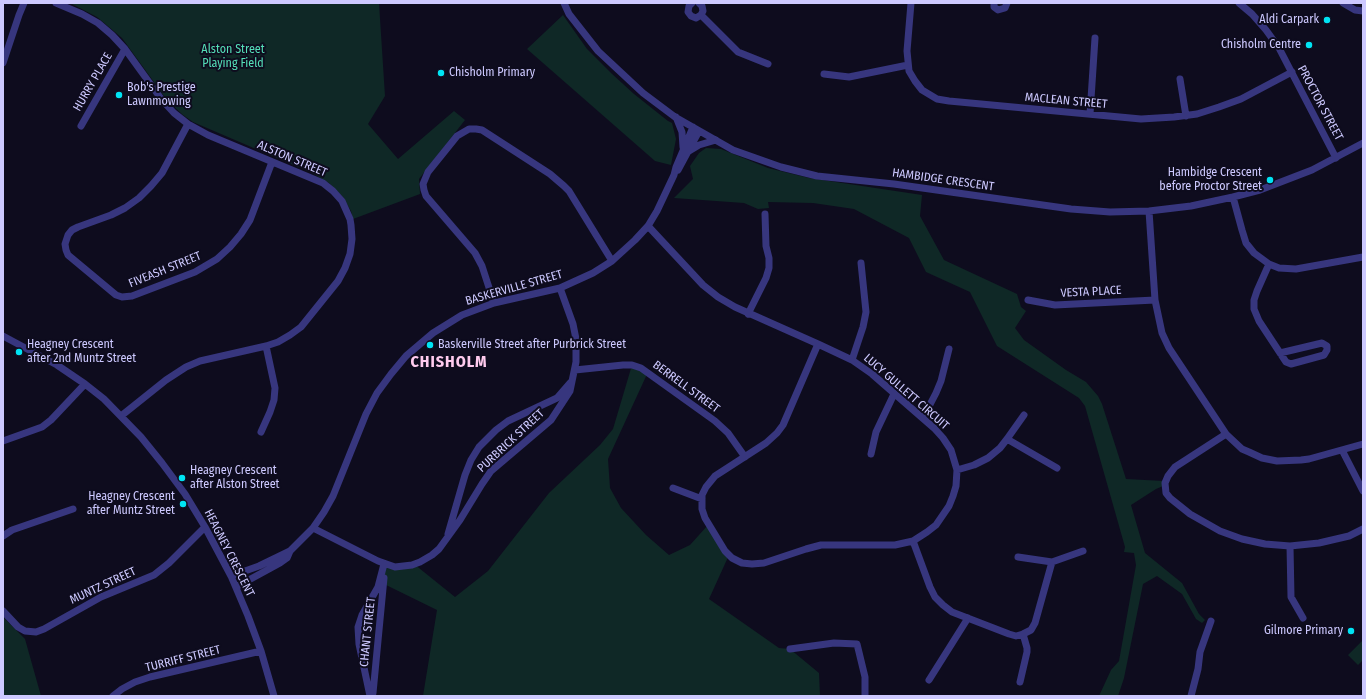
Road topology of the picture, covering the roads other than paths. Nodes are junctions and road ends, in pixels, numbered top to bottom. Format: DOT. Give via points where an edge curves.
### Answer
graph roads {
  1 [pos="24,3"];
  2 [pos="56,3"];
  3 [pos="692,3"];
  4 [pos="911,3"];
  5 [pos="994,3"];
  6 [pos="1007,3"];
  7 [pos="1239,3"];
  8 [pos="1343,3"];
  9 [pos="562,4"];
  10 [pos="702,4"];
  11 [pos="1363,11"];
  12 [pos="701,15"];
  13 [pos="1096,38"];
  14 [pos="125,49"];
  15 [pos="3,63"];
  16 [pos="768,64"];
  17 [pos="908,65"];
  18 [pos="1292,72"];
  19 [pos="824,74"];
  20 [pos="1180,79"];
  21 [pos="1090,114"];
  22 [pos="1186,116"];
  23 [pos="675,117"];
  24 [pos="188,124"];
  25 [pos="81,126"];
  26 [pos="696,129"];
  27 [pos="716,140"];
  28 [pos="1363,143"];
  29 [pos="686,150"];
  30 [pos="1336,158"];
  31 [pos="272,162"];
  32 [pos="1233,197"];
  33 [pos="1149,211"];
  34 [pos="765,214"];
  35 [pos="648,226"];
  36 [pos="1363,257"];
  37 [pos="612,262"];
  38 [pos="861,263"];
  39 [pos="1269,264"];
  40 [pos="560,288"];
  41 [pos="1028,300"];
  42 [pos="1155,300"];
  43 [pos="494,303"];
  44 [pos="748,314"];
  45 [pos="3,336"];
  46 [pos="818,344"];
  47 [pos="266,346"];
  48 [pos="949,349"];
  49 [pos="1280,353"];
  50 [pos="852,360"];
  51 [pos="574,373"];
  52 [pos="85,384"];
  53 [pos="894,394"];
  54 [pos="1024,415"];
  55 [pos="121,416"];
  56 [pos="923,418"];
  57 [pos="261,432"];
  58 [pos="1226,434"];
  59 [pos="1008,439"];
  60 [pos="3,441"];
  61 [pos="1363,444"];
  62 [pos="1342,450"];
  63 [pos="871,454"];
  64 [pos="745,457"];
  65 [pos="1057,468"];
  66 [pos="957,470"];
  67 [pos="673,488"];
  68 [pos="1363,491"];
  69 [pos="702,499"];
  70 [pos="73,509"];
  71 [pos="205,527"];
  72 [pos="313,528"];
  73 [pos="1363,529"];
  74 [pos="3,536"];
  75 [pos="913,541"];
  76 [pos="446,542"];
  77 [pos="1290,546"];
  78 [pos="290,551"];
  79 [pos="1083,551"];
  80 [pos="1018,557"];
  81 [pos="1052,562"];
  82 [pos="384,567"];
  83 [pos="231,576"];
  84 [pos="236,587"];
  85 [pos="3,612"];
  86 [pos="968,618"];
  87 [pos="1304,618"];
  88 [pos="1211,621"];
  89 [pos="1023,634"];
  90 [pos="790,649"];
  91 [pos="261,651"];
  92 [pos="929,680"];
  93 [pos="1020,682"];
  94 [pos="113,696"];
  95 [pos="274,696"];
  96 [pos="372,696"];
  97 [pos="865,696"];
  98 [pos="1191,696"];
  1 -- 15 [label="street"];
  2 -- 14 [label="street, ALSTON STREET" via="98,23"];
  3 -- 12 [label="street" via="688,8 690,15 694,18"];
  4 -- 17 [label="street, MACLEAN STREET"];
  5 -- 6 [label="street" via="998,10 1005,8"];
  7 -- 18 [label="street, PROCTOR STREET" via="1266,30"];
  8 -- 11 [label="street" via="1355,10"];
  9 -- 23 [label="street, HAMBIDGE CRESCENT" via="598,51 643,93"];
  10 -- 12 [label="street"];
  12 -- 16 [label="street" via="738,52"];
  13 -- 21 [label="street"];
  14 -- 24 [label="street, ALSTON STREET" via="162,100"];
  14 -- 25 [label="street, HURRY PLACE"];
  17 -- 19 [label="street" via="849,77"];
  17 -- 21 [label="street, MACLEAN STREET" via="918,86 937,99"];
  18 -- 22 [label="street, MACLEAN STREET" via="1241,99"];
  18 -- 30 [label="street, PROCTOR STREET"];
  20 -- 22 [label="street"];
  21 -- 22 [label="street, MACLEAN STREET" via="1152,119"];
  23 -- 26 [label="street, HAMBIDGE CRESCENT"];
  23 -- 29 [label="street"];
  24 -- 31 [label="street, ALSTON STREET"];
  24 -- 31 [label="street, FIVEASH STREET" via="162,173 139,198 111,215 72,230 68,235 65,244 68,255 116,295 132,296 196,272 217,259 241,234 250,220"];
  26 -- 27 [label="street, HAMBIDGE CRESCENT"];
  26 -- 29 [label="street, BASKERVILLE STREET"];
  27 -- 29 [label="street"];
  27 -- 33 [label="street, HAMBIDGE CRESCENT" via="733,150 764,162 817,176 1071,209"];
  28 -- 30 [label="street, HAMBIDGE CRESCENT"];
  29 -- 35 [label="street, BASKERVILLE STREET"];
  30 -- 32 [label="street, HAMBIDGE CRESCENT" via="1286,181"];
  31 -- 47 [label="street, ALSTON STREET" via="323,183 334,191 350,219 352,239 345,268 334,287 301,327 278,342"];
  32 -- 33 [label="street, HAMBIDGE CRESCENT"];
  32 -- 39 [label="street" via="1246,243"];
  33 -- 42 [label="street"];
  34 -- 44 [label="street" via="769,268"];
  35 -- 37 [label="street, BASKERVILLE STREET"];
  35 -- 44 [label="street, LUCY GULLETT CIRCUIT" via="703,285"];
  36 -- 39 [label="street" via="1296,269 1279,268"];
  37 -- 40 [label="street, BASKERVILLE STREET"];
  37 -- 43 [label="street" via="564,186 550,174 482,130 469,129 457,136 428,172 423,184 426,196 475,253"];
  38 -- 50 [label="street" via="866,312"];
  39 -- 49 [label="street" via="1257,291 1254,309"];
  40 -- 43 [label="street, BASKERVILLE STREET"];
  40 -- 51 [label="street, PURBRICK STREET" via="573,324 577,346"];
  41 -- 42 [label="street, VESTA PLACE" via="1055,305"];
  42 -- 58 [label="street" via="1159,325 1169,348"];
  43 -- 72 [label="street, BASKERVILLE STREET" via="462,315 433,333 390,374 366,414 333,496"];
  44 -- 46 [label="street, LUCY GULLETT CIRCUIT"];
  45 -- 52 [label="street, HEAGNEY CRESCENT" via="57,365"];
  46 -- 50 [label="street, LUCY GULLETT CIRCUIT"];
  46 -- 64 [label="street" via="783,425 766,444"];
  47 -- 55 [label="street, ALSTON STREET" via="186,367"];
  47 -- 57 [label="street" via="275,388 274,400"];
  48 -- 56 [label="street" via="941,381"];
  49 -- 49 [label="street" via="1322,343 1327,346 1324,355 1291,364 1286,362"];
  50 -- 53 [label="street, LUCY GULLETT CIRCUIT"];
  51 -- 64 [label="street, BERRELL STREET" via="623,365 641,368 715,421 728,433"];
  51 -- 76 [label="street, PURBRICK STREET" via="570,391 551,420 492,471"];
  51 -- 76 [label="street, PURBRICK STREET" via="557,398 508,421 479,447 465,475"];
  52 -- 55 [label="street, HEAGNEY CRESCENT"];
  52 -- 60 [label="street" via="56,416 42,427"];
  53 -- 56 [label="street, LUCY GULLETT CIRCUIT"];
  53 -- 63 [label="street" via="876,432"];
  54 -- 59 [label="street"];
  55 -- 71 [label="street, HEAGNEY CRESCENT" via="162,463"];
  56 -- 66 [label="street, LUCY GULLETT CIRCUIT" via="951,450"];
  58 -- 62 [label="street" via="1242,449 1262,458 1277,461 1301,460"];
  58 -- 77 [label="street" via="1172,470 1166,483 1166,493 1190,514 1220,531 1265,544"];
  59 -- 65 [label="street"];
  59 -- 66 [label="street" via="988,458"];
  61 -- 62 [label="street"];
  62 -- 68 [label="street"];
  64 -- 69 [label="street" via="711,479"];
  66 -- 75 [label="street, LUCY GULLETT CIRCUIT" via="956,486 946,511 936,525"];
  67 -- 69 [label="street"];
  69 -- 75 [label="street, LUCY GULLETT CIRCUIT" via="704,518 725,552 742,563 764,563 821,545 895,545"];
  70 -- 74 [label="street" via="12,530"];
  71 -- 83 [label="street, HEAGNEY CRESCENT"];
  71 -- 85 [label="street, MUNTZ STREET" via="169,564 154,575 101,597 44,629 36,632 25,631 18,628"];
  72 -- 78 [label="street, BASKERVILLE STREET"];
  72 -- 82 [label="street, PURBRICK STREET"];
  73 -- 77 [label="street" via="1334,540"];
  75 -- 86 [label="street" via="935,597 952,612"];
  76 -- 82 [label="street, PURBRICK STREET" via="420,562 404,567"];
  77 -- 87 [label="street" via="1291,597"];
  78 -- 83 [label="street, BASKERVILLE STREET"];
  78 -- 84 [label="street, BASKERVILLE STREET" via="287,558 280,563"];
  79 -- 81 [label="street"];
  80 -- 81 [label="street"];
  81 -- 89 [label="street" via="1035,623"];
  82 -- 96 [label="street, CHANT STREET"];
  82 -- 96 [label="street, CHANT STREET" via="378,587 358,627 359,644"];
  83 -- 84 [label="street, HEAGNEY CRESCENT"];
  84 -- 91 [label="street, HEAGNEY CRESCENT"];
  86 -- 89 [label="street" via="1009,634"];
  86 -- 92 [label="street"];
  88 -- 98 [label="street" via="1200,652"];
  89 -- 93 [label="street" via="1027,652"];
  90 -- 97 [label="street" via="834,643 856,644 865,678"];
  91 -- 94 [label="street, TURRIFF STREET" via="150,677 135,682"];
  91 -- 95 [label="street, HEAGNEY CRESCENT"];
}
